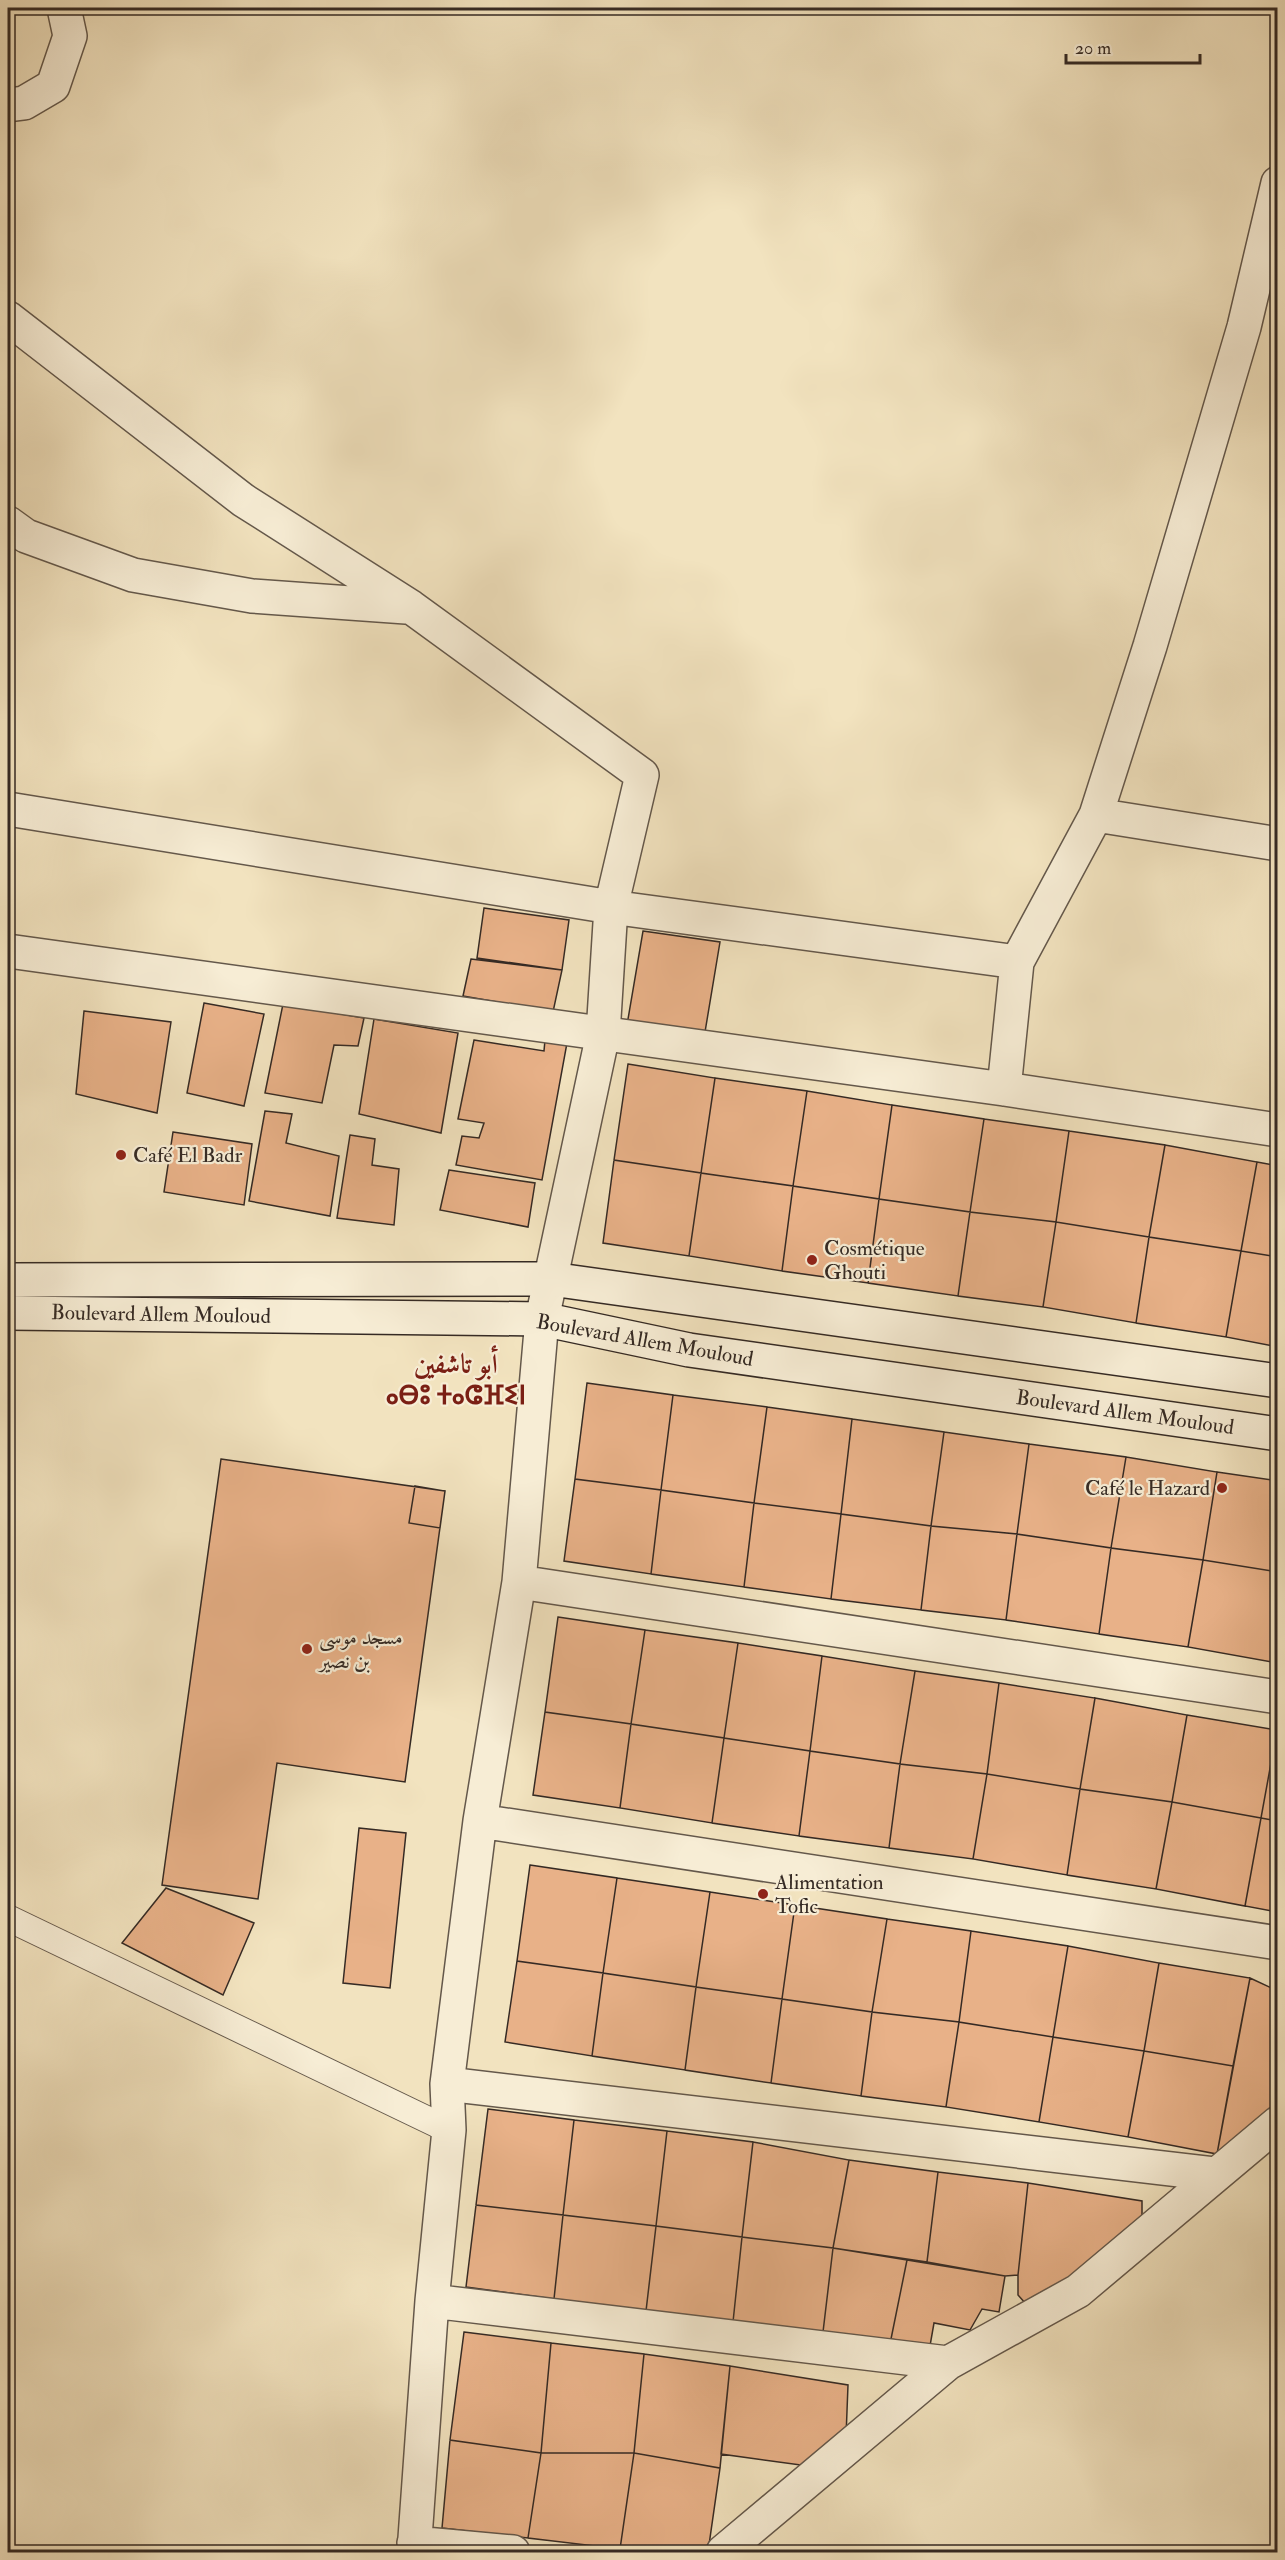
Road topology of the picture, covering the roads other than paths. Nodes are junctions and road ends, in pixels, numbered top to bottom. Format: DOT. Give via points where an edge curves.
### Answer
graph roads {
  1 [pos="64,8"];
  2 [pos="8,105"];
  3 [pos="1278,183"];
  4 [pos="8,318"];
  5 [pos="14,538"];
  6 [pos="411,607"];
  7 [pos="8,809"];
  8 [pos="1096,815"];
  9 [pos="1278,844"];
  10 [pos="611,908"];
  11 [pos="8,951"];
  12 [pos="1017,962"];
  13 [pos="603,1034"];
  14 [pos="1004,1089"];
  15 [pos="1278,1130"];
  16 [pos="551,1279"];
  17 [pos="8,1280"];
  18 [pos="8,1313"];
  19 [pos="542,1319"];
  20 [pos="1278,1381"];
  21 [pos="1278,1434"];
  22 [pos="519,1582"];
  23 [pos="1278,1697"];
  24 [pos="480,1821"];
  25 [pos="8,1918"];
  26 [pos="1278,1943"];
  27 [pos="447,2084"];
  28 [pos="1278,2122"];
  29 [pos="449,2130"];
  30 [pos="1214,2174"];
  31 [pos="432,2301"];
  32 [pos="948,2363"];
  33 [pos="414,2548"];
  34 [pos="513,2553"];
  35 [pos="723,2553"];
  1 -- 2 [label="street" via="70,36 53,86 24,103"];
  3 -- 8 [label="street" via="1244,327"];
  4 -- 6 [label="street" via="243,500"];
  5 -- 6 [label="street" via="133,575 252,596"];
  6 -- 10 [label="street" via="642,775"];
  7 -- 10 [label="street"];
  8 -- 9 [label="street"];
  8 -- 12 [label="street"];
  10 -- 12 [label="street"];
  10 -- 13 [label="street"];
  11 -- 13 [label="street"];
  12 -- 14 [label="street"];
  13 -- 14 [label="street"];
  13 -- 16 [label="street"];
  14 -- 15 [label="street"];
  16 -- 17 [label="street, Boulevard Allem Mouloud"];
  16 -- 19 [label="street"];
  16 -- 20 [label="street, Boulevard Allem Mouloud"];
  18 -- 19 [label="street, Boulevard Allem Mouloud"];
  19 -- 21 [label="street, Boulevard Allem Mouloud" via="689,1350"];
  19 -- 22 [label="street"];
  22 -- 23 [label="street"];
  22 -- 24 [label="street"];
  24 -- 26 [label="street"];
  24 -- 27 [label="street"];
  25 -- 29 [label="lane"];
  27 -- 29 [label="street"];
  27 -- 30 [label="street"];
  28 -- 30 [label="street"];
  29 -- 31 [label="street"];
  30 -- 32 [label="street" via="1078,2291"];
  31 -- 32 [label="street"];
  31 -- 33 [label="street"];
  32 -- 35 [label="street"];
  33 -- 34 [label="street"];
}
